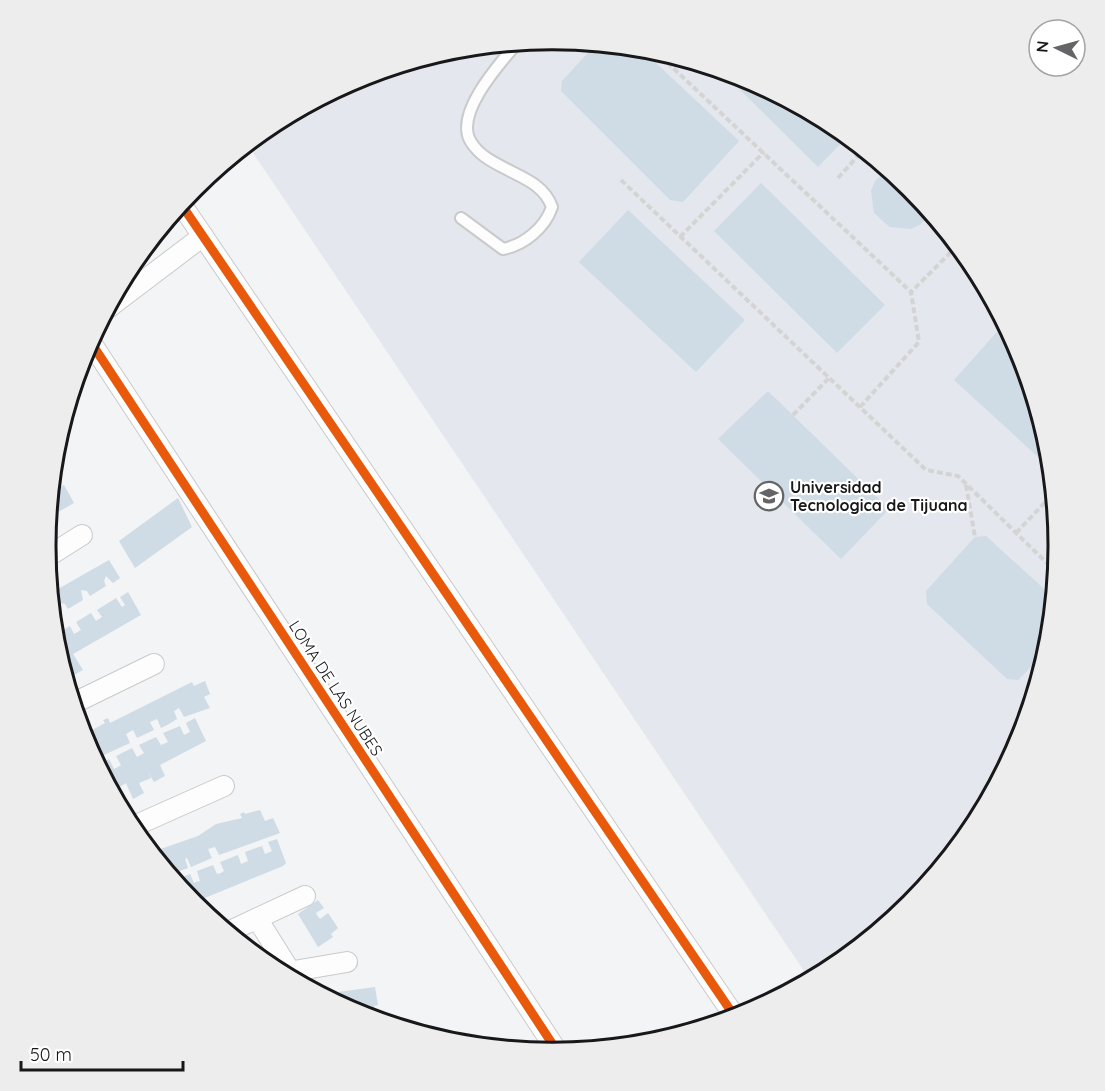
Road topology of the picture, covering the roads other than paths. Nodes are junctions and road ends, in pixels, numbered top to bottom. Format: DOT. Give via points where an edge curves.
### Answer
graph roads {
  1 [pos="510,52"];
  2 [pos="186,212"];
  3 [pos="461,218"];
  4 [pos="203,236"];
  5 [pos="123,296"];
  6 [pos="96,351"];
  7 [pos="82,535"];
  8 [pos="56,551"];
  9 [pos="154,664"];
  10 [pos="81,699"];
  11 [pos="224,786"];
  12 [pos="141,823"];
  13 [pos="305,896"];
  14 [pos="258,920"];
  15 [pos="238,928"];
  16 [pos="279,959"];
  17 [pos="347,962"];
  18 [pos="297,970"];
  19 [pos="729,1009"];
  20 [pos="551,1042"];
  1 -- 3 [label="lane" via="477,95 468,119 470,141 486,158 547,194 552,207 547,222 515,247 503,249"];
  2 -- 4 [label="street"];
  4 -- 5 [label="street"];
  4 -- 19 [label="street"];
  6 -- 20 [label="street, LOMA DE LAS NUBES"];
  7 -- 8 [label="street"];
  9 -- 10 [label="street"];
  11 -- 12 [label="street"];
  13 -- 14 [label="street"];
  14 -- 15 [label="street"];
  14 -- 16 [label="street"];
  17 -- 18 [label="street"];
}
